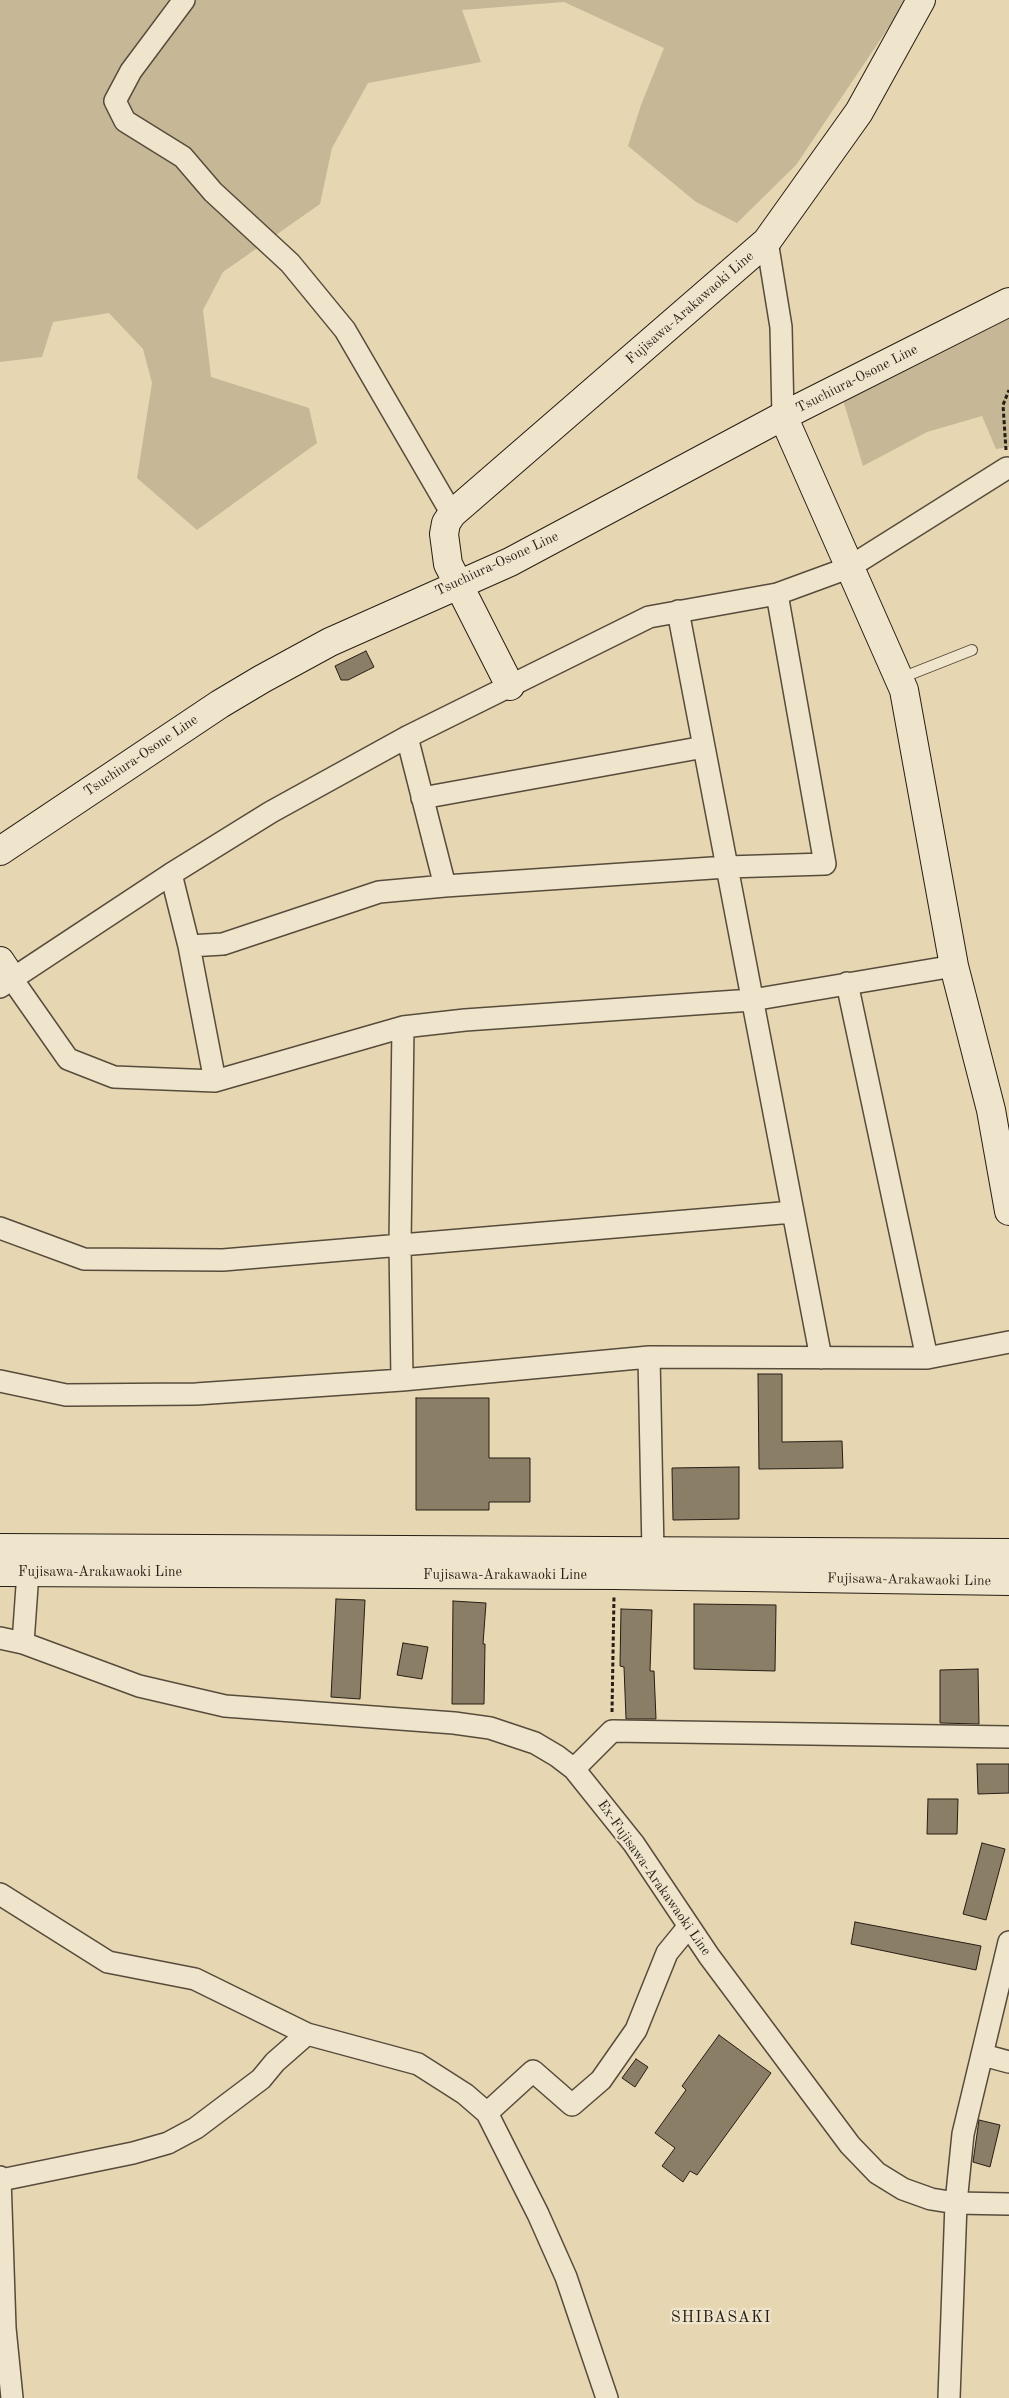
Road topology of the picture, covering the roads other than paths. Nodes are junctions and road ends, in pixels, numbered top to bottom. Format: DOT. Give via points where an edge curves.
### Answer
graph roads {
  1 [pos="184,0"];
  2 [pos="921,0"];
  3 [pos="767,241"];
  4 [pos="1009,302"];
  5 [pos="783,416"];
  6 [pos="1007,468"];
  7 [pos="452,514"];
  8 [pos="848,568"];
  9 [pos="457,584"];
  10 [pos="777,594"];
  11 [pos="678,611"];
  12 [pos="972,650"];
  13 [pos="900,679"];
  14 [pos="510,686"];
  15 [pos="407,737"];
  16 [pos="704,748"];
  17 [pos="422,798"];
  18 [pos="0,851"];
  19 [pos="727,867"];
  20 [pos="171,874"];
  21 [pos="445,886"];
  22 [pos="188,946"];
  23 [pos="954,966"];
  24 [pos="4,976"];
  25 [pos="847,983"];
  26 [pos="752,1000"];
  27 [pos="403,1027"];
  28 [pos="214,1081"];
  29 [pos="1009,1211"];
  30 [pos="793,1212"];
  31 [pos="0,1228"];
  32 [pos="400,1244"];
  33 [pos="1009,1342"];
  34 [pos="649,1357"];
  35 [pos="821,1358"];
  36 [pos="927,1358"];
  37 [pos="402,1380"];
  38 [pos="0,1382"];
  39 [pos="0,1548"];
  40 [pos="653,1552"];
  41 [pos="1009,1553"];
  42 [pos="0,1572"];
  43 [pos="28,1572"];
  44 [pos="1009,1581"];
  45 [pos="0,1638"];
  46 [pos="23,1643"];
  47 [pos="1009,1737"];
  48 [pos="574,1769"];
  49 [pos="0,1894"];
  50 [pos="688,1926"];
  51 [pos="1009,1942"];
  52 [pos="307,2034"];
  53 [pos="983,2055"];
  54 [pos="1009,2062"];
  55 [pos="487,2114"];
  56 [pos="0,2178"];
  57 [pos="956,2203"];
  58 [pos="1009,2204"];
  59 [pos="12,2398"];
  60 [pos="607,2398"];
  61 [pos="949,2398"];
  1 -- 7 [label="street" via="131,71 115,101 126,121 183,157 213,192 290,263 345,330"];
  2 -- 3 [label="main road, Fujisawa-Arakawaoki Line" via="858,112"];
  3 -- 5 [label="street" via="781,328"];
  3 -- 7 [label="main road, Fujisawa-Arakawaoki Line"];
  4 -- 5 [label="main road, Tsuchiura-Osone Line"];
  5 -- 8 [label="main road"];
  5 -- 9 [label="main road, Tsuchiura-Osone Line" via="510,562"];
  6 -- 8 [label="street"];
  7 -- 9 [label="main road, Fujisawa-Arakawaoki Line" via="446,523 444,546"];
  8 -- 10 [label="street"];
  8 -- 13 [label="main road"];
  9 -- 14 [label="main road, Fujisawa-Arakawaoki Line"];
  9 -- 18 [label="main road, Tsuchiura-Osone Line" via="330,642 254,684"];
  10 -- 11 [label="street"];
  10 -- 19 [label="street" via="825,864"];
  11 -- 14 [label="street" via="649,617"];
  11 -- 16 [label="street"];
  12 -- 13 [label="lane"];
  13 -- 23 [label="main road"];
  14 -- 15 [label="street"];
  15 -- 17 [label="street"];
  15 -- 20 [label="street" via="270,812"];
  16 -- 17 [label="street"];
  16 -- 19 [label="street"];
  17 -- 21 [label="street"];
  19 -- 21 [label="street"];
  19 -- 26 [label="street"];
  20 -- 22 [label="street"];
  20 -- 24 [label="street"];
  21 -- 22 [label="street" via="379,892 224,944"];
  22 -- 28 [label="street"];
  23 -- 25 [label="street"];
  23 -- 29 [label="main road" via="991,1110"];
  24 -- 28 [label="street" via="68,1059 114,1077"];
  25 -- 26 [label="street"];
  25 -- 36 [label="street"];
  26 -- 27 [label="street"];
  26 -- 30 [label="street"];
  27 -- 28 [label="street"];
  27 -- 32 [label="street"];
  30 -- 32 [label="street"];
  30 -- 35 [label="street"];
  31 -- 32 [label="street" via="84,1259 222,1260"];
  32 -- 37 [label="street"];
  33 -- 36 [label="street"];
  34 -- 35 [label="street"];
  34 -- 37 [label="street"];
  34 -- 40 [label="street"];
  35 -- 36 [label="street"];
  37 -- 38 [label="street" via="196,1394 66,1396"];
  39 -- 40 [label="main road, Fujisawa-Arakawaoki Line"];
  40 -- 41 [label="main road, Fujisawa-Arakawaoki Line"];
  42 -- 43 [label="main road, Fujisawa-Arakawaoki Line"];
  43 -- 44 [label="main road, Fujisawa-Arakawaoki Line"];
  43 -- 46 [label="street"];
  45 -- 46 [label="street, Ex-Fujisawa-Arakawaoki Line"];
  46 -- 48 [label="street, Ex-Fujisawa-Arakawaoki Line" via="139,1686 225,1706 490,1728 535,1743"];
  47 -- 48 [label="street" via="612,1731"];
  48 -- 50 [label="street, Ex-Fujisawa-Arakawaoki Line" via="634,1844"];
  49 -- 52 [label="street" via="108,1962 195,1978"];
  50 -- 55 [label="street" via="667,1953 636,2030 601,2080 572,2105 533,2071"];
  50 -- 57 [label="street, Ex-Fujisawa-Arakawaoki Line" via="850,2145 878,2173 903,2189 931,2199"];
  51 -- 53 [label="street"];
  52 -- 55 [label="street" via="418,2064 465,2094"];
  52 -- 56 [label="street" via="261,2079 196,2128 168,2143 133,2153"];
  53 -- 54 [label="street"];
  53 -- 57 [label="street" via="962,2134"];
  55 -- 60 [label="street" via="566,2277"];
  56 -- 59 [label="street" via="5,2328"];
  57 -- 58 [label="street, Ex-Fujisawa-Arakawaoki Line"];
  57 -- 61 [label="street"];
}
